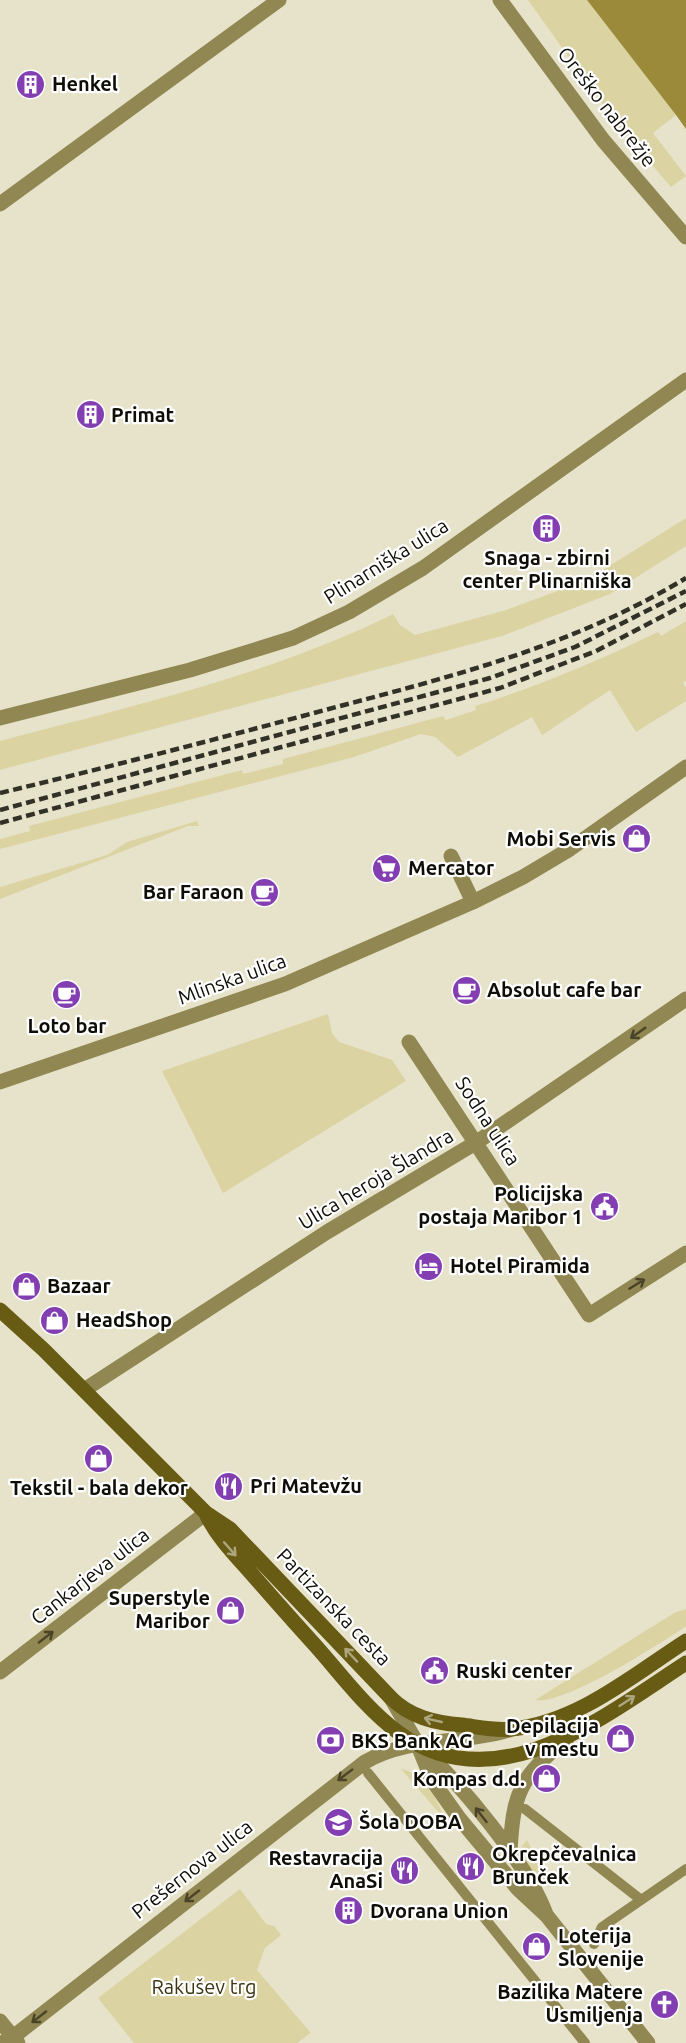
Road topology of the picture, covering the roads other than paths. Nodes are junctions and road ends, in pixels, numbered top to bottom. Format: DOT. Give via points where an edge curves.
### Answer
graph roads {
  1 [pos="279,0"];
  2 [pos="500,0"];
  3 [pos="0,204"];
  4 [pos="686,237"];
  5 [pos="686,380"];
  6 [pos="0,718"];
  7 [pos="686,767"];
  8 [pos="451,856"];
  9 [pos="472,902"];
  10 [pos="686,999"];
  11 [pos="409,1042"];
  12 [pos="0,1082"];
  13 [pos="477,1142"];
  14 [pos="686,1254"];
  15 [pos="0,1310"];
  16 [pos="84,1389"];
  17 [pos="206,1513"];
  18 [pos="686,1641"];
  19 [pos="686,1663"];
  20 [pos="0,1672"];
  21 [pos="391,1698"];
  22 [pos="512,1729"];
  23 [pos="571,1736"];
  24 [pos="417,1743"];
  25 [pos="368,1773"];
  26 [pos="525,1809"];
  27 [pos="510,1853"];
  28 [pos="684,1870"];
  29 [pos="639,1899"];
  30 [pos="547,1916"];
  31 [pos="594,1944"];
  32 [pos="0,2021"];
  33 [pos="11,2041"];
  34 [pos="585,2043"];
  35 [pos="648,2043"];
  1 -- 3 [label="street"];
  2 -- 4 [label="street, Oreško nabrežje" via="603,140"];
  5 -- 6 [label="street, Plinarniška ulica" via="423,568 349,612 293,638 190,670"];
  7 -- 9 [label="street, Mlinska ulica" via="570,849"];
  8 -- 9 [label="street"];
  9 -- 12 [label="street, Mlinska ulica" via="285,984"];
  10 -- 13 [label="street, Ulica heroja Šlandra, one-way"];
  11 -- 13 [label="street, Sodna ulica"];
  13 -- 14 [label="street, Sodna ulica, one-way" via="589,1315"];
  13 -- 16 [label="street, Ulica heroja Šlandra"];
  15 -- 16 [label="main road, Partizanska cesta"];
  16 -- 17 [label="main road, Partizanska cesta"];
  20 -- 17 [label="street, Cankarjeva ulica, one-way"];
  21 -- 17 [label="main road, Partizanska cesta, one-way" via="230,1529"];
  17 -- 24 [label="main road, Partizanska cesta, one-way" via="229,1548 363,1700 394,1729"];
  18 -- 22 [label="main road" via="571,1713"];
  23 -- 19 [label="main road, one-way"];
  22 -- 21 [label="main road, one-way" via="428,1719 409,1712"];
  21 -- 24 [label="street, Partizanska cesta"];
  22 -- 24 [label="street, Prešernova ulica" via="489,1736"];
  23 -- 24 [label="main road" via="533,1751 475,1759 444,1755"];
  23 -- 27 [label="street" via="523,1781 512,1818"];
  27 -- 24 [label="street, Partizanska cesta, one-way" via="453,1780"];
  24 -- 30 [label="street, Partizanska cesta" via="432,1780 459,1818 518,1889"];
  24 -- 33 [label="street, Prešernova ulica, one-way" via="376,1755 353,1769"];
  25 -- 34 [label="street"];
  26 -- 29 [label="street"];
  27 -- 30 [label="street, Partizanska cesta" via="534,1887"];
  28 -- 29 [label="street"];
  29 -- 31 [label="street" via="602,1927"];
  30 -- 35 [label="street, Partizanska cesta"];
  32 -- 33 [label="street"];
}
